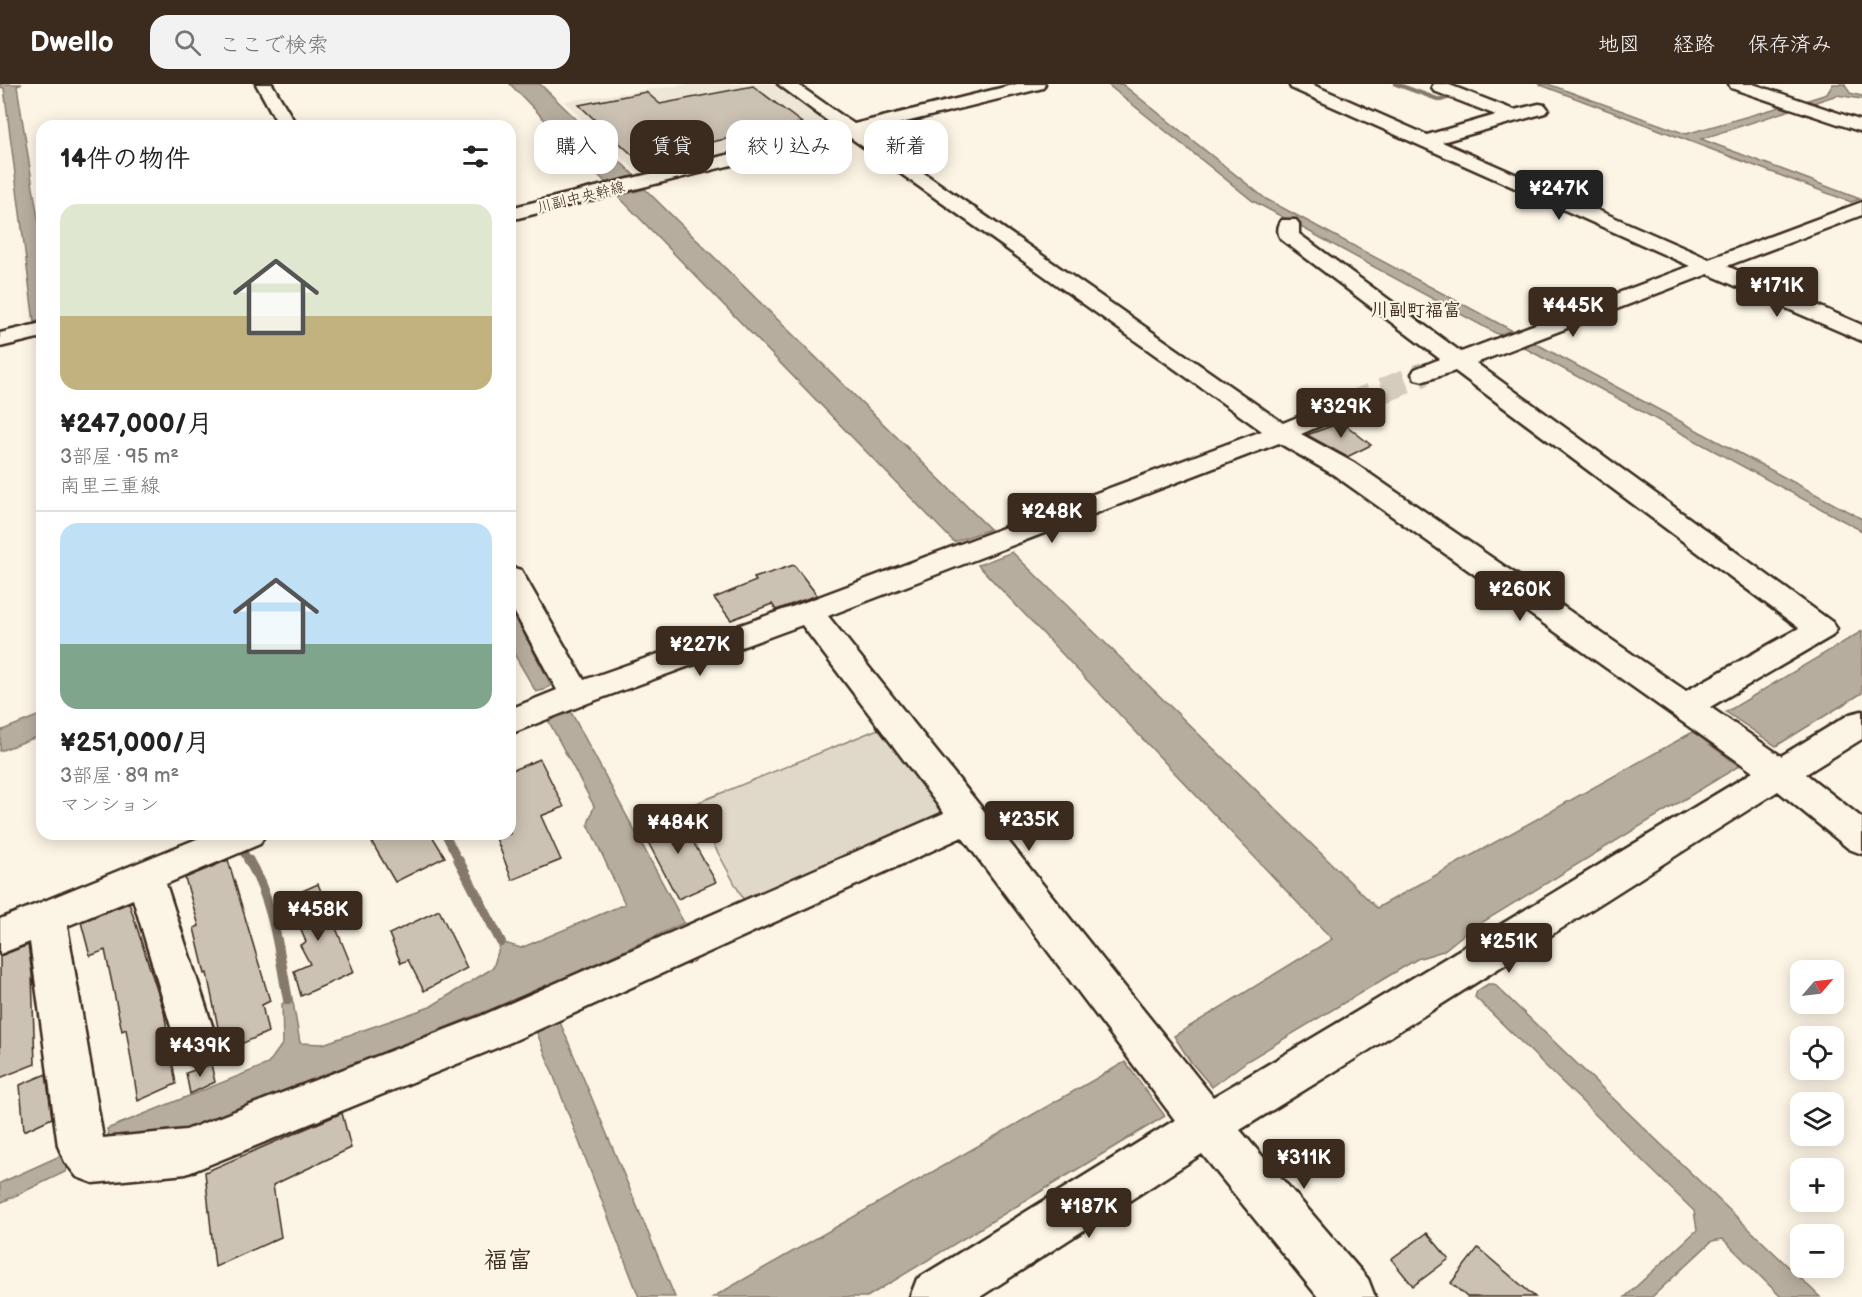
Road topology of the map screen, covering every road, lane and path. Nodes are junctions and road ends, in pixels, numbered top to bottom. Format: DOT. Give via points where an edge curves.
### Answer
graph roads {
  1 [pos="264,84"];
  2 [pos="786,84"];
  3 [pos="1037,84"];
  4 [pos="1297,84"];
  5 [pos="1450,84"];
  6 [pos="1737,84"];
  7 [pos="1539,109"];
  8 [pos="1513,116"];
  9 [pos="285,120"];
  10 [pos="837,120"];
  11 [pos="1862,127"];
  12 [pos="852,130"];
  13 [pos="852,131"];
  14 [pos="1424,141"];
  15 [pos="726,161"];
  16 [pos="1862,208"];
  17 [pos="516,213"];
  18 [pos="1289,224"];
  19 [pos="1709,266"];
  20 [pos="36,331"];
  21 [pos="1862,334"];
  22 [pos="0,340"];
  23 [pos="1456,362"];
  24 [pos="1424,374"];
  25 [pos="1348,405"];
  26 [pos="1281,433"];
  27 [pos="516,588"];
  28 [pos="808,612"];
  29 [pos="576,695"];
  30 [pos="1684,707"];
  31 [pos="516,720"];
  32 [pos="1862,723"];
  33 [pos="1781,774"];
  34 [pos="967,819"];
  35 [pos="1862,839"];
  36 [pos="233,840"];
  37 [pos="130,883"];
  38 [pos="46,918"];
  39 [pos="0,937"];
  40 [pos="198,1047"];
  41 [pos="1208,1125"];
  42 [pos="935,1297"];
  43 [pos="1350,1297"];
  1 -- 9 [label="street"];
  2 -- 10 [label="street"];
  3 -- 12 [label="street, 川副中央幹線"];
  4 -- 14 [label="street"];
  5 -- 8 [label="street" via="1440,87"];
  6 -- 11 [label="street"];
  7 -- 8 [label="street"];
  8 -- 14 [label="street"];
  13 -- 26 [label="street"];
  14 -- 19 [label="street"];
  15 -- 17 [label="street, 川副中央幹線"];
  16 -- 19 [label="street"];
  18 -- 23 [label="street" via="1289,236"];
  19 -- 21 [label="street"];
  19 -- 23 [label="street"];
  20 -- 22 [label="street"];
  23 -- 24 [label="street"];
  23 -- 30 [label="street" via="1821,629"];
  25 -- 26 [label="street"];
  26 -- 28 [label="street"];
  26 -- 30 [label="street" via="1344,469"];
  27 -- 29 [label="street"];
  28 -- 29 [label="street"];
  28 -- 34 [label="street"];
  29 -- 31 [label="street"];
  30 -- 33 [label="street"];
  32 -- 33 [label="street"];
  33 -- 35 [label="street"];
  33 -- 41 [label="street"];
  34 -- 38 [label="street" via="496,1029 186,1152 93,1161 81,1146"];
  34 -- 41 [label="street"];
  36 -- 37 [label="street"];
  37 -- 38 [label="street"];
  37 -- 40 [label="street" via="148,886"];
  38 -- 39 [label="street"];
  41 -- 42 [label="street"];
  41 -- 43 [label="street"];
}
